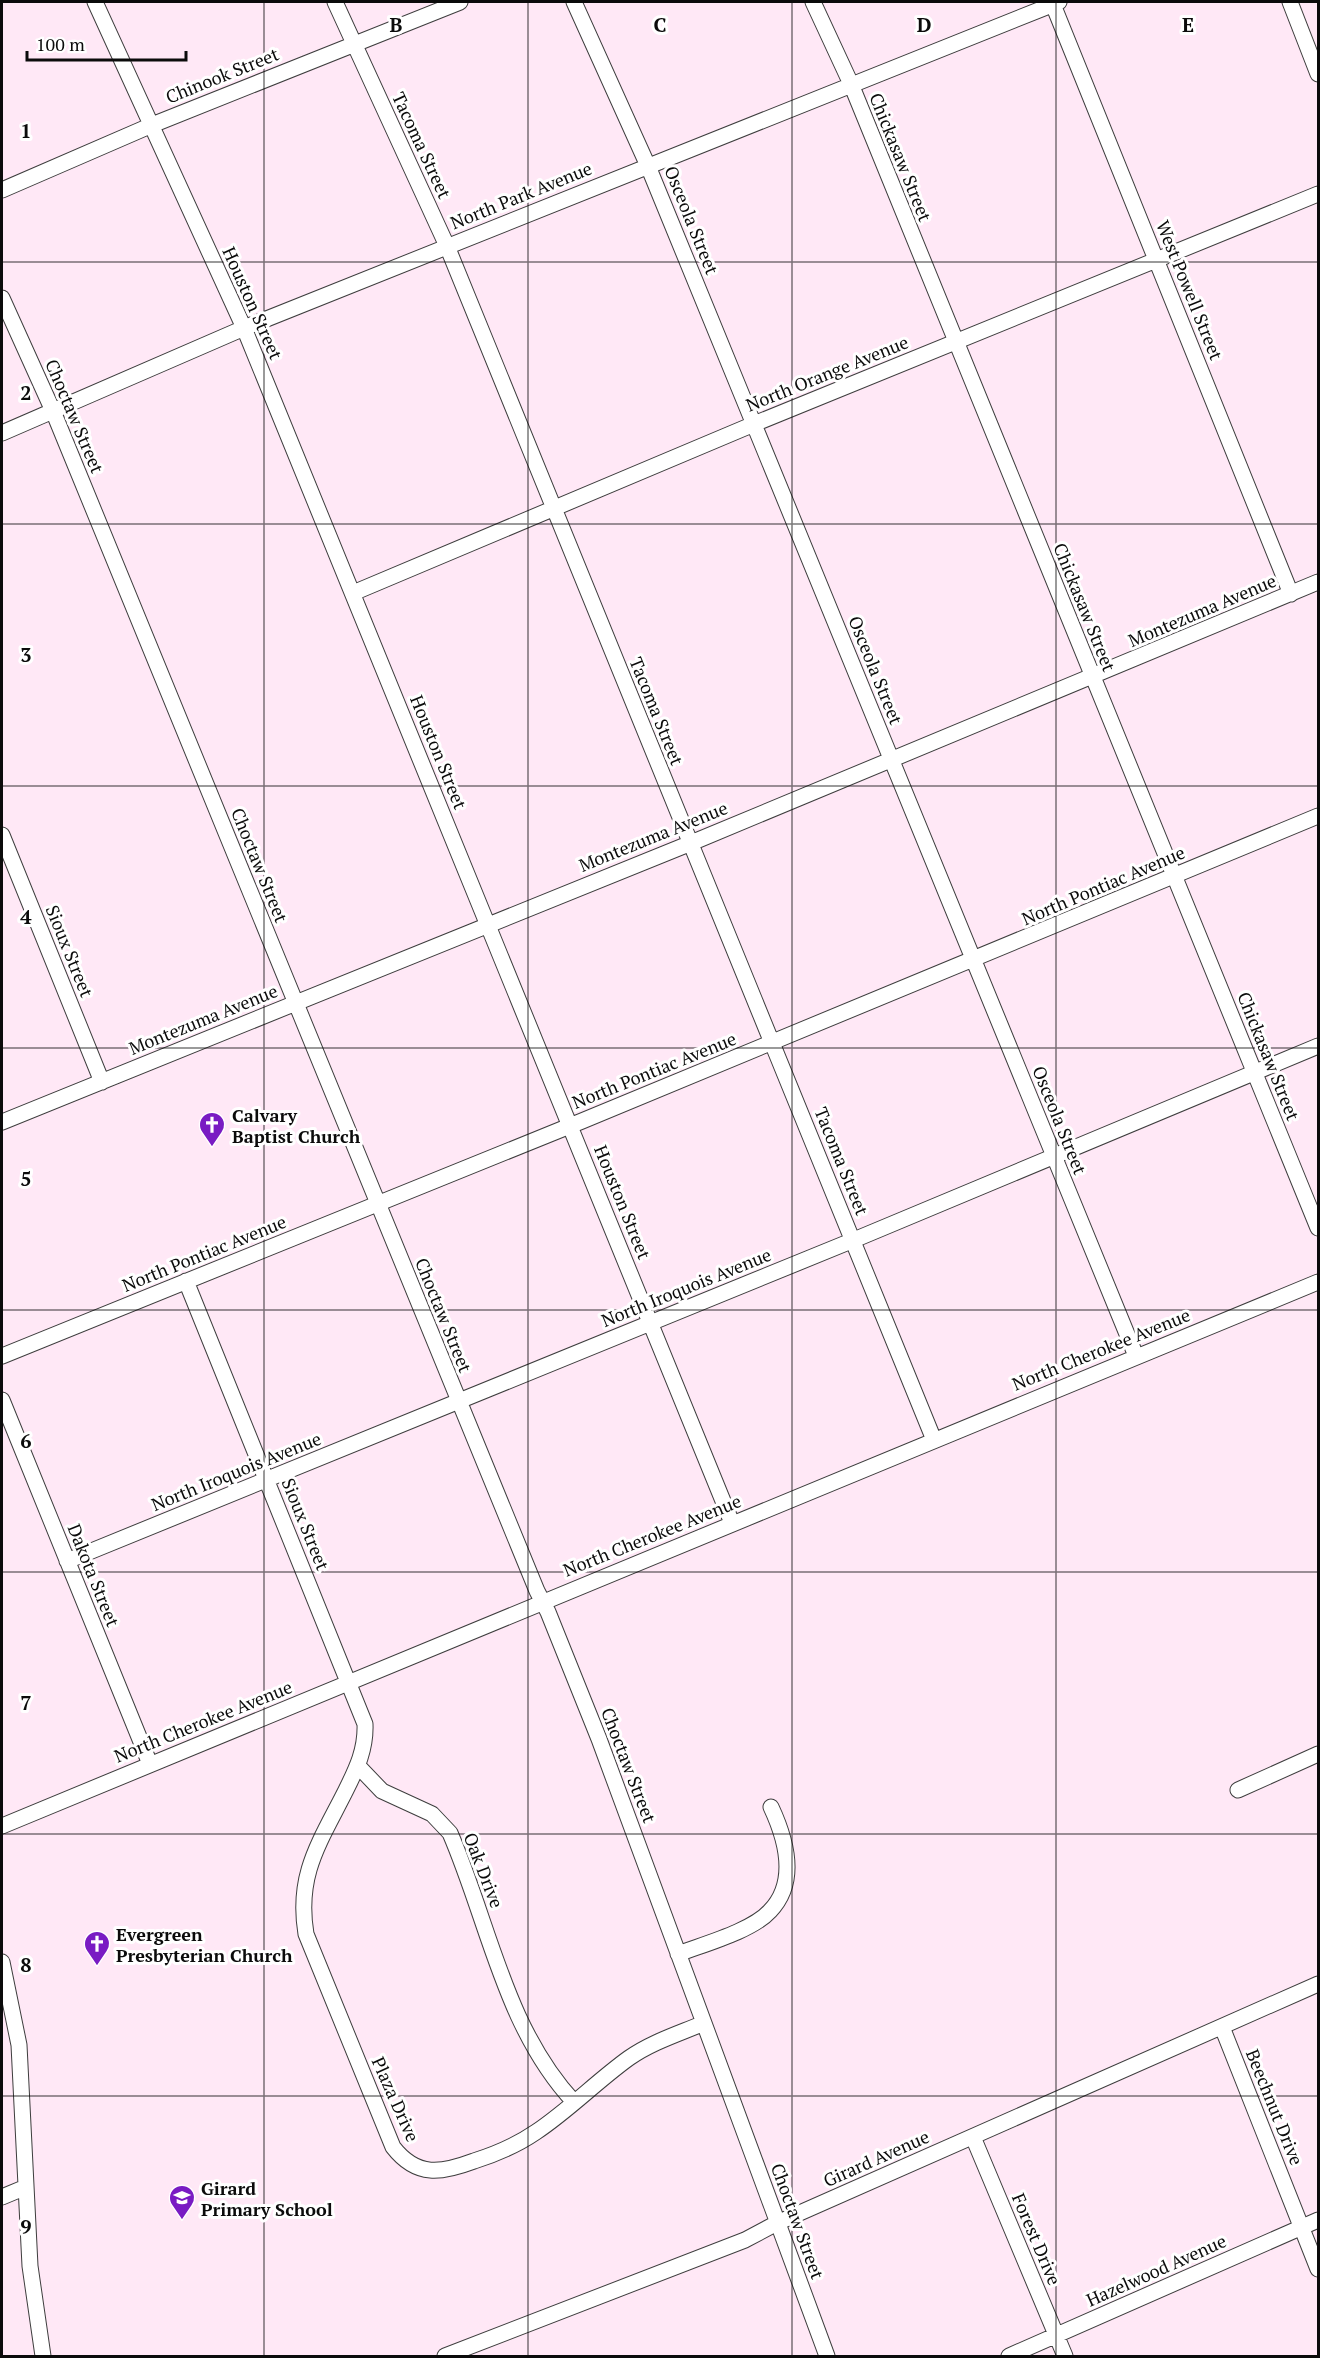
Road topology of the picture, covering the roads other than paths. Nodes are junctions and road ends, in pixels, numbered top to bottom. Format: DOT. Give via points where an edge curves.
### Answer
graph roads {
  1 [pos="96,2"];
  2 [pos="335,2"];
  3 [pos="460,2"];
  4 [pos="574,2"];
  5 [pos="813,2"];
  6 [pos="1055,2"];
  7 [pos="1290,2"];
  8 [pos="354,44"];
  9 [pos="1318,74"];
  10 [pos="851,84"];
  11 [pos="152,125"];
  12 [pos="648,166"];
  13 [pos="2,190"];
  14 [pos="1318,194"];
  15 [pos="447,246"];
  16 [pos="1157,260"];
  17 [pos="2,298"];
  18 [pos="244,328"];
  19 [pos="956,342"];
  20 [pos="53,411"];
  21 [pos="754,424"];
  22 [pos="2,434"];
  23 [pos="553,509"];
  24 [pos="1318,582"];
  25 [pos="352,593"];
  26 [pos="1291,594"];
  27 [pos="1093,676"];
  28 [pos="891,758"];
  29 [pos="1318,816"];
  30 [pos="2,835"];
  31 [pos="691,843"];
  32 [pos="1174,876"];
  33 [pos="489,924"];
  34 [pos="973,960"];
  35 [pos="295,1003"];
  36 [pos="772,1042"];
  37 [pos="1318,1046"];
  38 [pos="1255,1072"];
  39 [pos="102,1082"];
  40 [pos="2,1122"];
  41 [pos="571,1126"];
  42 [pos="1054,1157"];
  43 [pos="378,1204"];
  44 [pos="1318,1228"];
  45 [pos="854,1240"];
  46 [pos="186,1281"];
  47 [pos="1318,1282"];
  48 [pos="652,1322"];
  49 [pos="2,1356"];
  50 [pos="1136,1356"];
  51 [pos="2,1400"];
  52 [pos="459,1401"];
  53 [pos="934,1440"];
  54 [pos="267,1479"];
  55 [pos="732,1523"];
  56 [pos="67,1561"];
  57 [pos="542,1601"];
  58 [pos="348,1682"];
  59 [pos="1318,1754"];
  60 [pos="150,1764"];
  61 [pos="358,1766"];
  62 [pos="1238,1790"];
  63 [pos="771,1807"];
  64 [pos="2,1826"];
  65 [pos="678,1954"];
  66 [pos="2,1962"];
  67 [pos="1318,1984"];
  68 [pos="5,1990"];
  69 [pos="704,2023"];
  70 [pos="1222,2027"];
  71 [pos="574,2102"];
  72 [pos="973,2137"];
  73 [pos="26,2187"];
  74 [pos="2,2197"];
  75 [pos="1318,2220"];
  76 [pos="777,2223"];
  77 [pos="1302,2227"];
  78 [pos="1318,2269"];
  79 [pos="1056,2335"];
  80 [pos="43,2356"];
  81 [pos="445,2356"];
  82 [pos="827,2356"];
  83 [pos="1009,2356"];
  84 [pos="1065,2356"];
  1 -- 11 [label="street, Houston Street"];
  2 -- 8 [label="street, Tacoma Street"];
  3 -- 8 [label="street, Chinook Street"];
  4 -- 12 [label="street, Osceola Street"];
  5 -- 10 [label="street, Chickasaw Street"];
  6 -- 10 [label="street, North Park Avenue"];
  6 -- 16 [label="street, West Powell Street"];
  7 -- 9 [label="street"];
  8 -- 11 [label="street, Chinook Street"];
  8 -- 15 [label="street, Tacoma Street"];
  10 -- 12 [label="street, North Park Avenue"];
  10 -- 19 [label="street, Chickasaw Street"];
  11 -- 13 [label="street, Chinook Street"];
  11 -- 18 [label="street, Houston Street"];
  12 -- 15 [label="street, North Park Avenue"];
  12 -- 21 [label="street, Osceola Street"];
  14 -- 16 [label="street, North Orange Avenue"];
  15 -- 18 [label="street, North Park Avenue"];
  15 -- 23 [label="street, Tacoma Street"];
  16 -- 19 [label="street, North Orange Avenue"];
  16 -- 26 [label="street, West Powell Street"];
  17 -- 20 [label="street, Choctaw Street"];
  18 -- 20 [label="street, North Park Avenue"];
  18 -- 25 [label="street, Houston Street"];
  19 -- 21 [label="street, North Orange Avenue"];
  19 -- 27 [label="street, Chickasaw Street"];
  20 -- 22 [label="street, North Park Avenue"];
  20 -- 35 [label="street, Choctaw Street"];
  21 -- 23 [label="street, North Orange Avenue"];
  21 -- 28 [label="street, Osceola Street"];
  23 -- 25 [label="street, North Orange Avenue"];
  23 -- 31 [label="street, Tacoma Street"];
  24 -- 26 [label="street, Montezuma Avenue"];
  25 -- 33 [label="street, Houston Street"];
  26 -- 27 [label="street, Montezuma Avenue"];
  27 -- 28 [label="street, Montezuma Avenue"];
  27 -- 32 [label="street, Chickasaw Street"];
  28 -- 31 [label="street, Montezuma Avenue"];
  28 -- 34 [label="street, Osceola Street"];
  29 -- 32 [label="street, North Pontiac Avenue"];
  30 -- 39 [label="street, Sioux Street"];
  31 -- 33 [label="street, Montezuma Avenue"];
  31 -- 36 [label="street, Tacoma Street"];
  32 -- 34 [label="street, North Pontiac Avenue"];
  32 -- 38 [label="street, Chickasaw Street"];
  33 -- 35 [label="street, Montezuma Avenue"];
  33 -- 41 [label="street, Houston Street"];
  34 -- 36 [label="street, North Pontiac Avenue"];
  34 -- 42 [label="street, Osceola Street"];
  35 -- 39 [label="street, Montezuma Avenue"];
  35 -- 43 [label="street, Choctaw Street"];
  36 -- 41 [label="street, North Pontiac Avenue"];
  36 -- 45 [label="street, Tacoma Street"];
  37 -- 38 [label="street, North Iroquois Avenue"];
  38 -- 42 [label="street, North Iroquois Avenue"];
  38 -- 44 [label="street, Chickasaw Street"];
  39 -- 40 [label="street, Montezuma Avenue"];
  41 -- 43 [label="street, North Pontiac Avenue"];
  41 -- 48 [label="street, Houston Street"];
  42 -- 45 [label="street, North Iroquois Avenue"];
  42 -- 50 [label="street, Osceola Street"];
  43 -- 46 [label="street, North Pontiac Avenue"];
  43 -- 52 [label="street, Choctaw Street"];
  45 -- 48 [label="street, North Iroquois Avenue"];
  45 -- 53 [label="street, Tacoma Street"];
  46 -- 49 [label="street, North Pontiac Avenue"];
  46 -- 54 [label="street, Sioux Street"];
  47 -- 50 [label="street, North Cherokee Avenue"];
  48 -- 52 [label="street, North Iroquois Avenue"];
  48 -- 55 [label="street, Houston Street"];
  50 -- 53 [label="street, North Cherokee Avenue"];
  51 -- 56 [label="street, Dakota Street"];
  52 -- 54 [label="street, North Iroquois Avenue"];
  52 -- 57 [label="street, Choctaw Street"];
  53 -- 55 [label="street, North Cherokee Avenue"];
  54 -- 56 [label="street, North Iroquois Avenue"];
  54 -- 58 [label="street, Sioux Street"];
  55 -- 57 [label="street, North Cherokee Avenue"];
  56 -- 60 [label="street, Dakota Street"];
  57 -- 58 [label="street, North Cherokee Avenue"];
  57 -- 65 [label="street, Choctaw Street" via="599,1739"];
  58 -- 60 [label="street, North Cherokee Avenue"];
  58 -- 61 [label="street" via="364,1724 364,1749"];
  59 -- 62 [label="street"];
  60 -- 64 [label="street, North Cherokee Avenue"];
  61 -- 71 [label="street, Oak Drive" via="382,1791 432,1814 450,1833 525,2030 546,2069"];
  61 -- 71 [label="street, Plaza Drive" via="311,1859 303,1914 306,1934 393,2147 401,2158 426,2170 451,2169 515,2144"];
  63 -- 65 [label="street" via="785,1843 786,1881 781,1897 757,1921"];
  65 -- 69 [label="street, Choctaw Street"];
  66 -- 68 [label="street"];
  67 -- 70 [label="street, Girard Avenue"];
  68 -- 73 [label="street" via="15,2021 22,2079"];
  69 -- 71 [label="street, Plaza Drive" via="642,2050"];
  69 -- 76 [label="street, Choctaw Street"];
  70 -- 72 [label="street, Girard Avenue"];
  70 -- 77 [label="street, Beechnut Drive"];
  72 -- 76 [label="street, Girard Avenue"];
  72 -- 79 [label="street, Forest Drive"];
  73 -- 74 [label="street"];
  73 -- 80 [label="street" via="30,2266"];
  75 -- 77 [label="street, Hazelwood Avenue"];
  76 -- 81 [label="street, Girard Avenue" via="744,2240"];
  76 -- 82 [label="street, Choctaw Street"];
  77 -- 78 [label="street, Beechnut Drive"];
  77 -- 79 [label="street, Hazelwood Avenue"];
  79 -- 83 [label="street, Hazelwood Avenue"];
  79 -- 84 [label="street, Forest Drive"];
}
